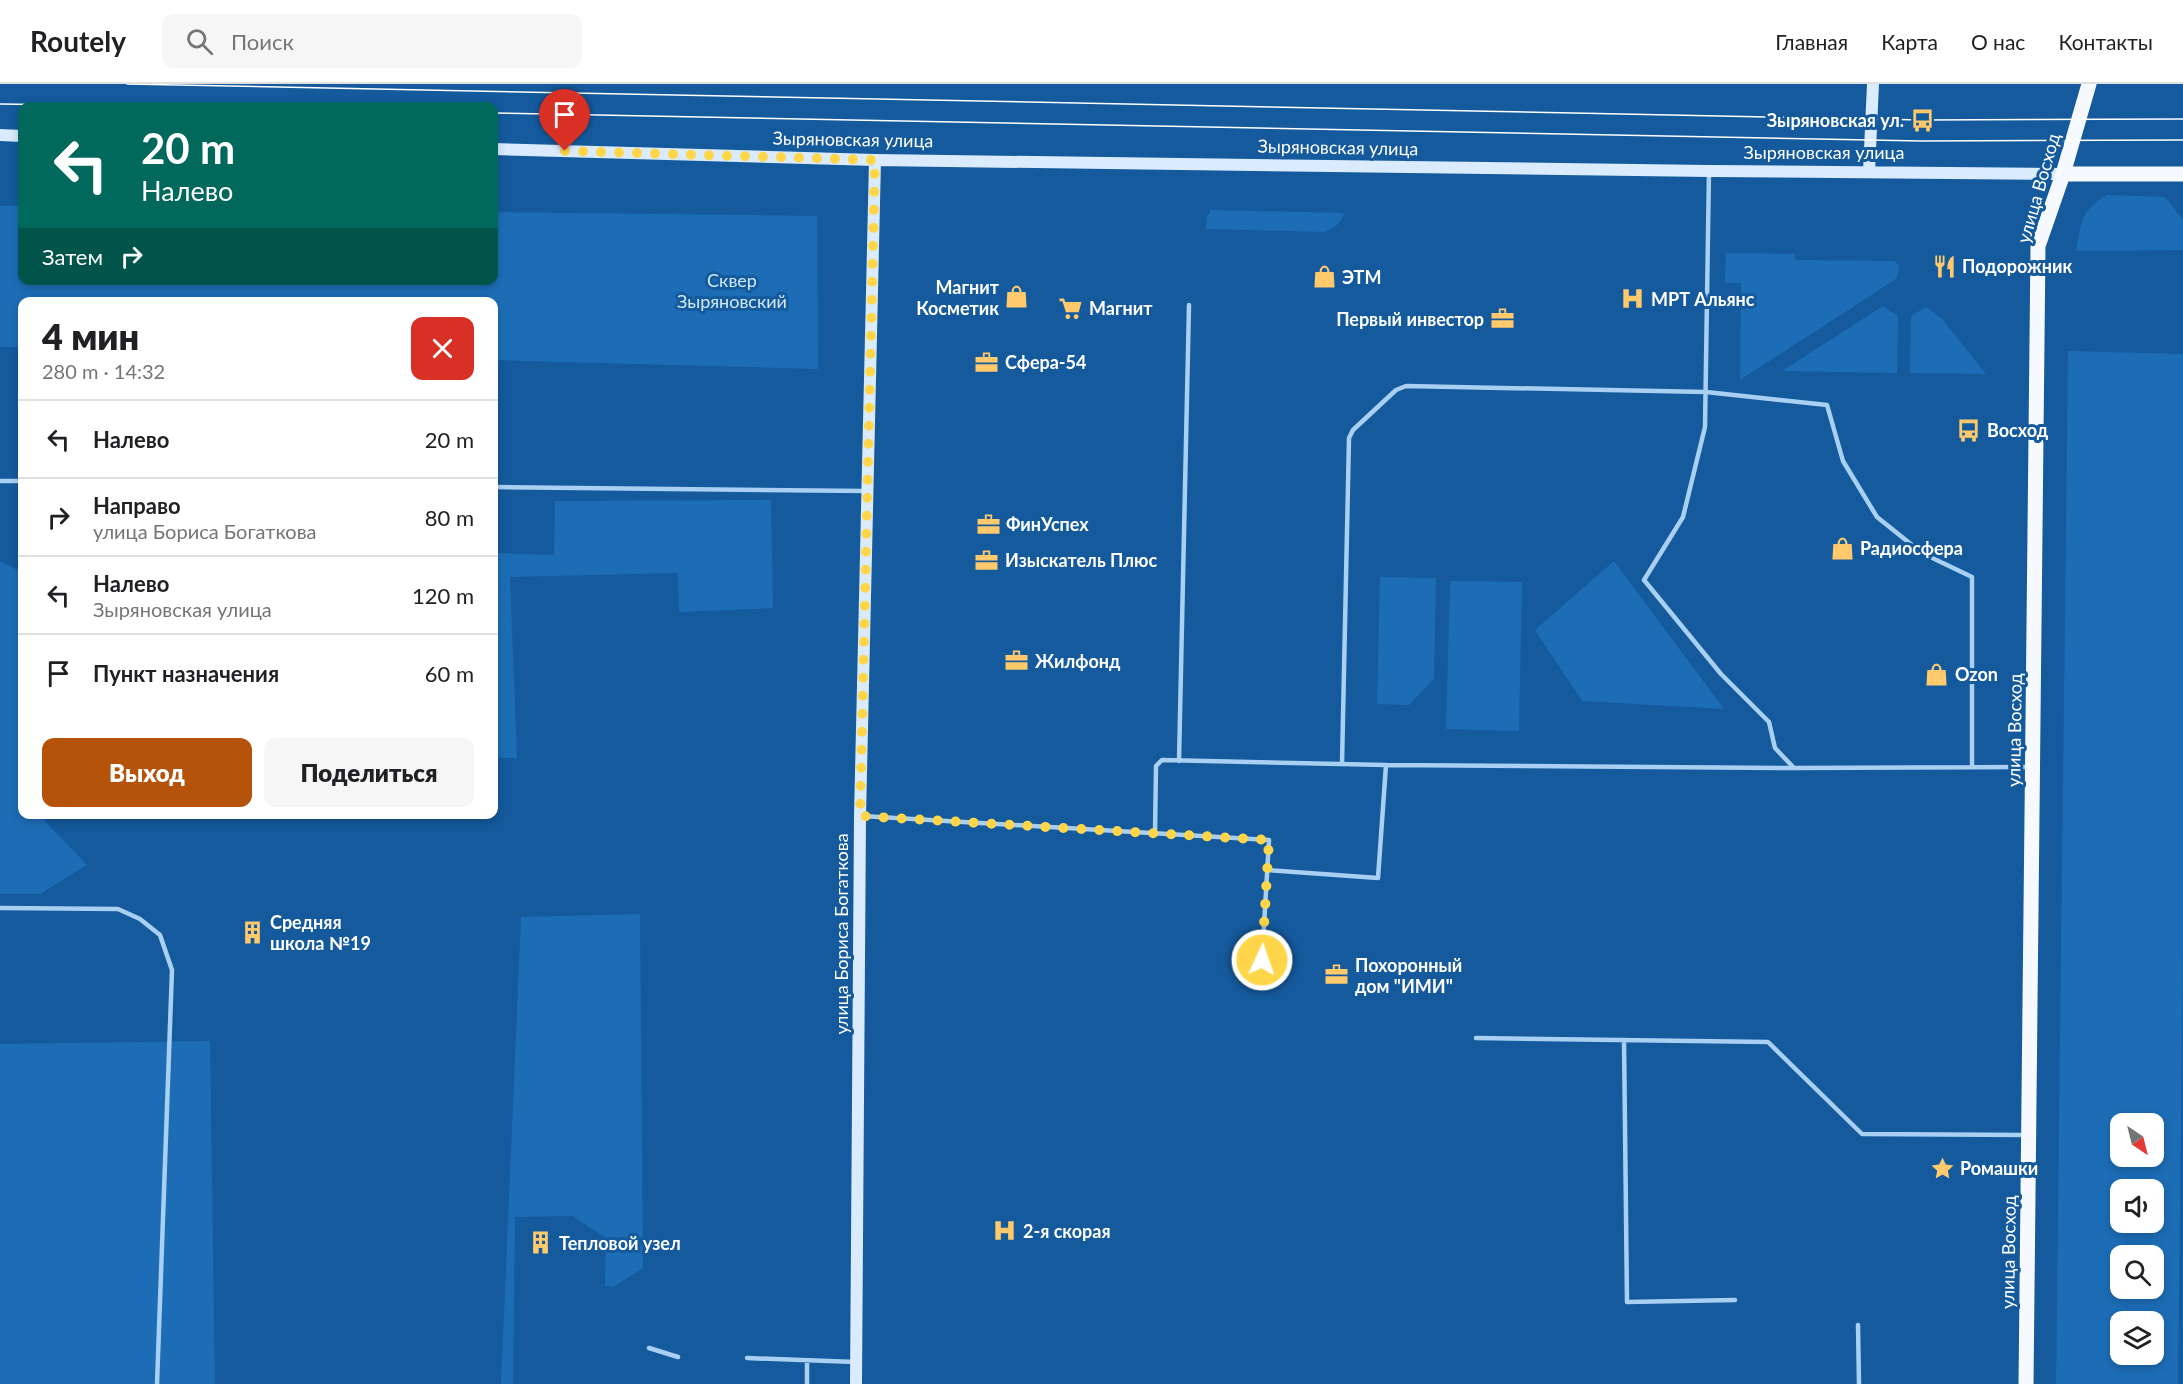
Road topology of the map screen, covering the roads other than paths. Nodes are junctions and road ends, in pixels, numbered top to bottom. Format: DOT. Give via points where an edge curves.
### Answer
graph roads {
  1 [pos="1874,84"];
  2 [pos="2077,84"];
  3 [pos="2089,84"];
  4 [pos="0,135"];
  5 [pos="18,136"];
  6 [pos="498,149"];
  7 [pos="875,160"];
  8 [pos="1709,171"];
  9 [pos="1869,172"];
  10 [pos="2063,174"];
  11 [pos="2183,174"];
  12 [pos="1189,305"];
  13 [pos="1706,392"];
  14 [pos="0,481"];
  15 [pos="18,482"];
  16 [pos="498,487"];
  17 [pos="867,491"];
  18 [pos="1179,761"];
  19 [pos="1342,764"];
  20 [pos="1386,765"];
  21 [pos="1972,767"];
  22 [pos="2032,767"];
  23 [pos="1794,768"];
  24 [pos="860,816"];
  25 [pos="1155,833"];
  26 [pos="1267,870"];
  27 [pos="0,908"];
  28 [pos="1262,960"];
  29 [pos="1476,1038"];
  30 [pos="1624,1040"];
  31 [pos="2029,1134"];
  32 [pos="1735,1300"];
  33 [pos="1858,1325"];
  34 [pos="649,1347"];
  35 [pos="678,1358"];
  36 [pos="747,1358"];
  37 [pos="807,1361"];
  38 [pos="856,1362"];
  39 [pos="157,1384"];
  40 [pos="807,1384"];
  41 [pos="856,1384"];
  42 [pos="1859,1384"];
  43 [pos="2026,1384"];
  1 -- 9 [label="main road"];
  2 -- 3 [label="main road"];
  3 -- 10 [label="main road, улица Восход"];
  4 -- 5 [label="main road"];
  6 -- 7 [label="main road, Зыряновская улица"];
  7 -- 8 [label="main road, Зыряновская улица"];
  7 -- 17 [label="main road, улица Бориса Богаткова"];
  8 -- 9 [label="main road, Зыряновская улица"];
  8 -- 13 [label="lane"];
  9 -- 10 [label="main road, Зыряновская улица"];
  10 -- 11 [label="main road, Зыряновская улица"];
  10 -- 22 [label="main road, улица Восход" via="2038,246"];
  12 -- 18 [label="lane"];
  13 -- 19 [label="lane" via="1406,386 1396,390 1353,430 1349,438"];
  13 -- 21 [label="lane" via="1827,405 1843,461 1877,517 1922,554 1972,578"];
  13 -- 23 [label="lane" via="1705,427 1683,517 1644,580 1721,674 1769,722 1775,748"];
  14 -- 15 [label="lane"];
  16 -- 17 [label="lane"];
  17 -- 24 [label="main road, улица Бориса Богаткова"];
  18 -- 19 [label="lane"];
  18 -- 25 [label="lane" via="1162,760 1156,766"];
  19 -- 20 [label="lane"];
  20 -- 23 [label="lane"];
  20 -- 26 [label="lane" via="1377,879"];
  21 -- 22 [label="lane"];
  21 -- 23 [label="lane"];
  22 -- 31 [label="main road, улица Восход"];
  24 -- 25 [label="lane"];
  24 -- 38 [label="main road, улица Бориса Богаткова"];
  25 -- 26 [label="lane" via="1269,840"];
  26 -- 28 [label="lane"];
  27 -- 39 [label="lane" via="118,909 140,919 160,935 172,970"];
  29 -- 30 [label="lane"];
  30 -- 31 [label="lane" via="1768,1042 1862,1134"];
  30 -- 32 [label="lane" via="1627,1302"];
  31 -- 43 [label="main road, улица Восход"];
  33 -- 42 [label="lane"];
  34 -- 35 [label="lane"];
  36 -- 37 [label="lane"];
  37 -- 38 [label="lane"];
  37 -- 40 [label="lane"];
  38 -- 41 [label="main road, улица Бориса Богаткова"];
}
